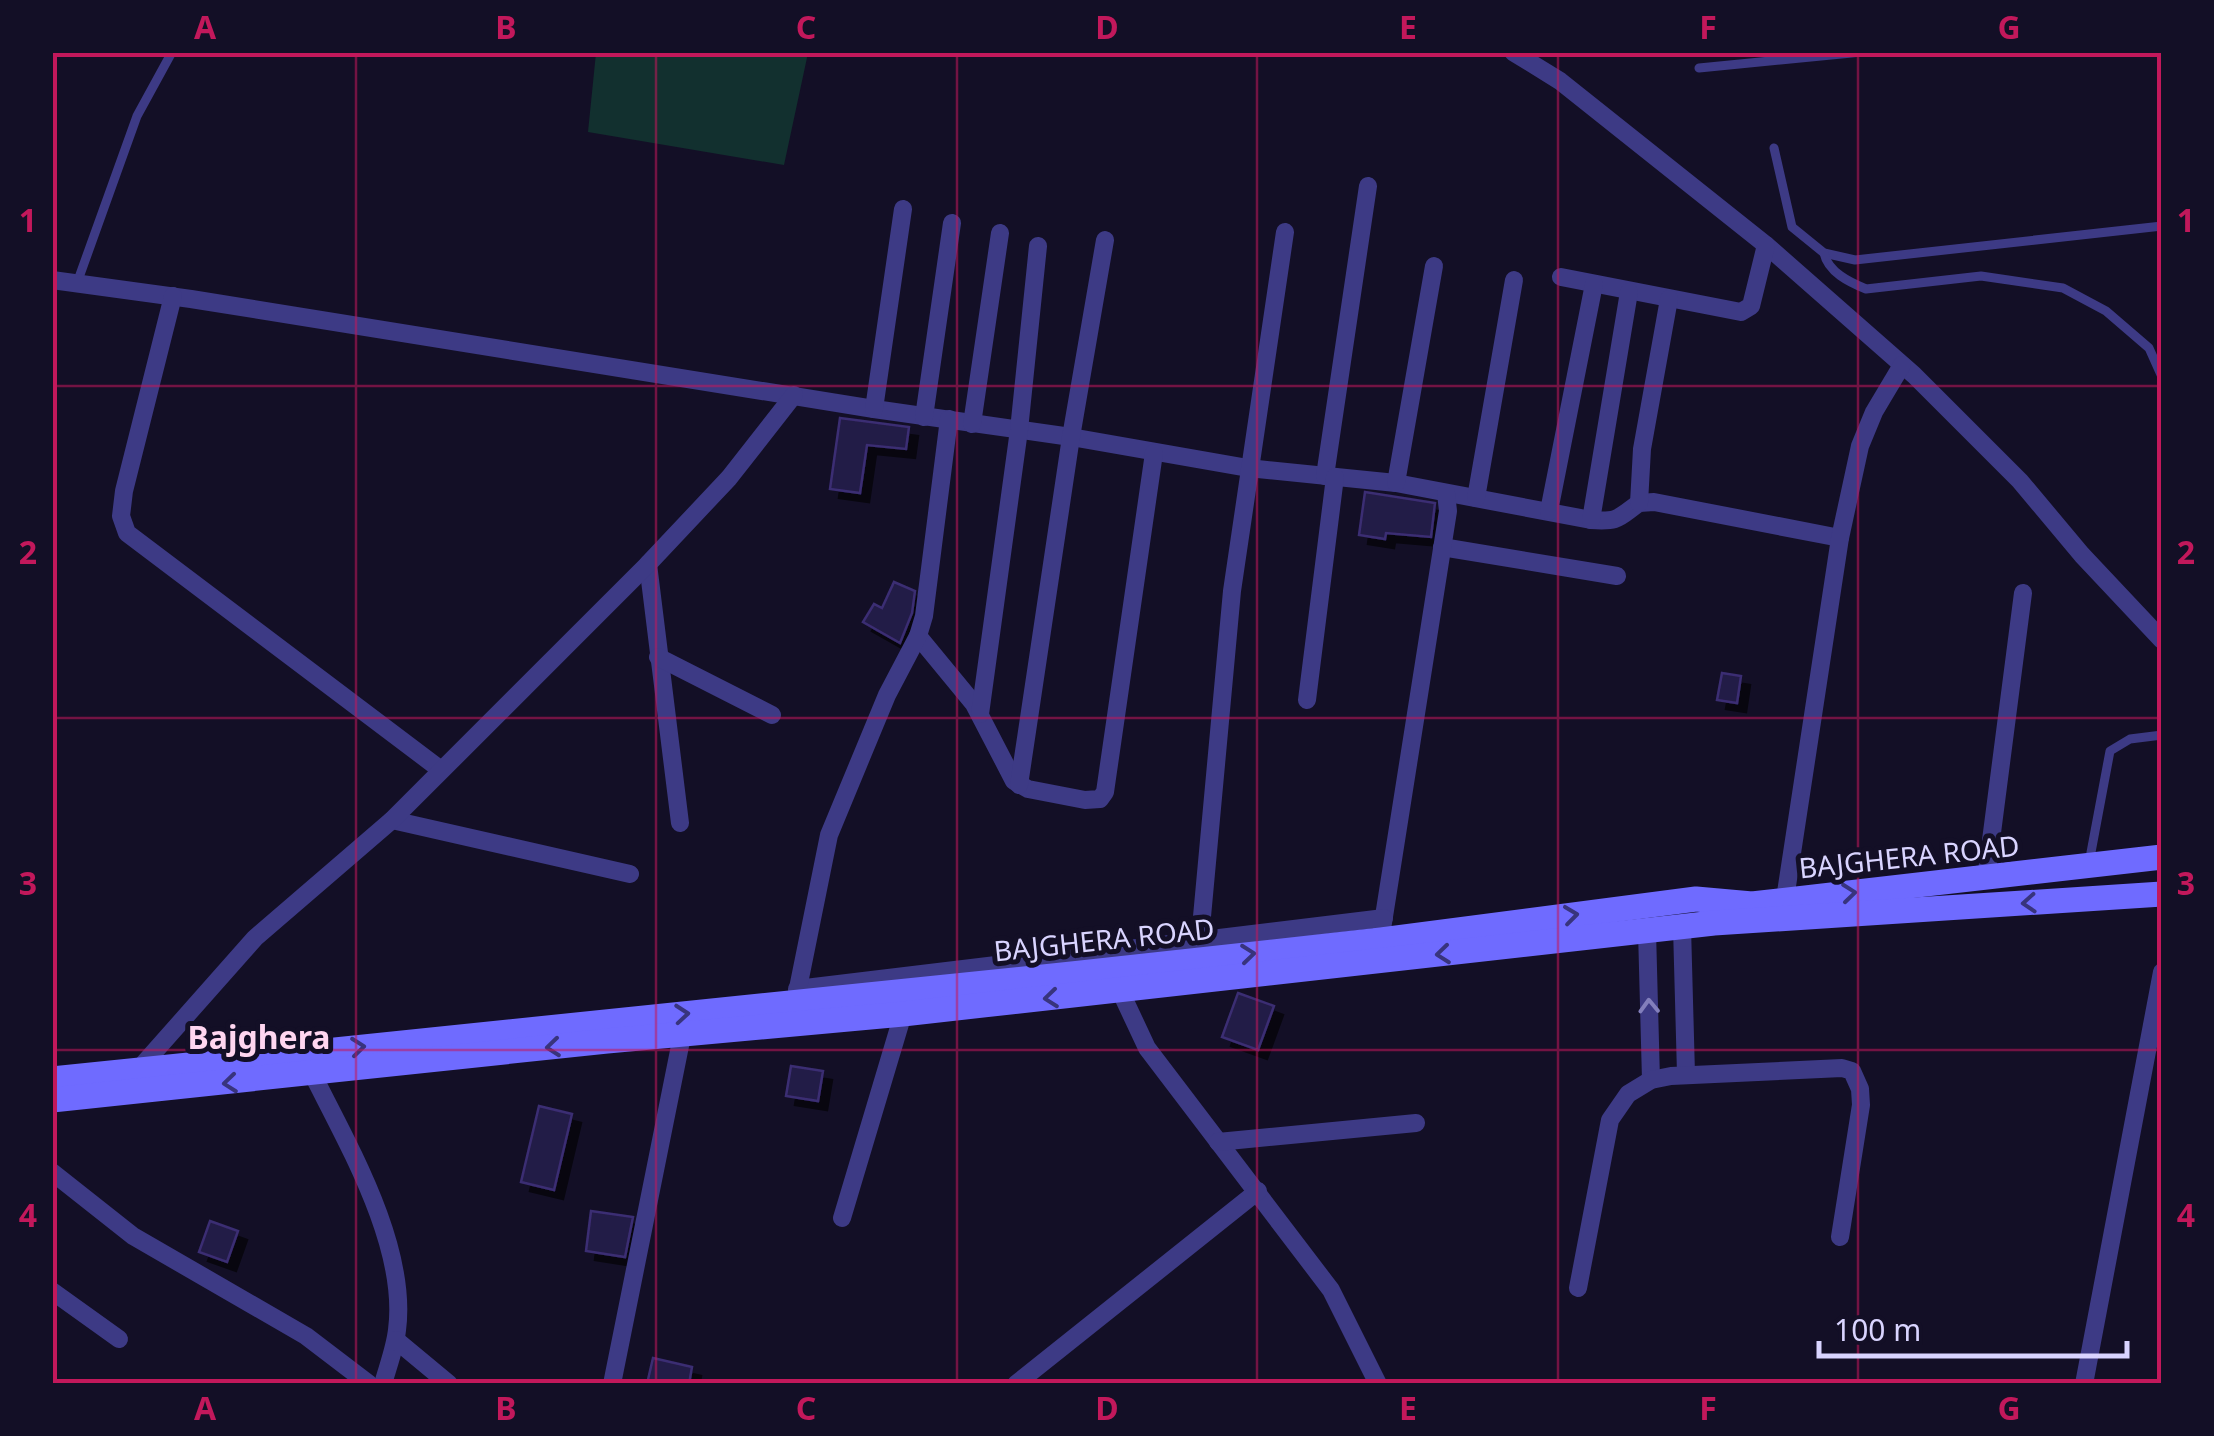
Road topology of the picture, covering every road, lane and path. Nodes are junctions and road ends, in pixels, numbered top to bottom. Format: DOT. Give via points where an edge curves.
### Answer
graph roads {
  1 [pos="172,52"];
  2 [pos="1513,52"];
  3 [pos="1862,52"];
  4 [pos="1699,68"];
  5 [pos="1774,148"];
  6 [pos="1368,186"];
  7 [pos="903,209"];
  8 [pos="952,223"];
  9 [pos="2162,226"];
  10 [pos="1284,232"];
  11 [pos="1000,233"];
  12 [pos="1105,240"];
  13 [pos="1766,245"];
  14 [pos="1038,246"];
  15 [pos="1824,253"];
  16 [pos="1434,266"];
  17 [pos="1560,277"];
  18 [pos="52,280"];
  19 [pos="1514,280"];
  20 [pos="77,283"];
  21 [pos="1594,284"];
  22 [pos="1629,292"];
  23 [pos="173,296"];
  24 [pos="1669,299"];
  25 [pos="1902,365"];
  26 [pos="2162,378"];
  27 [pos="794,395"];
  28 [pos="874,410"];
  29 [pos="924,416"];
  30 [pos="949,420"];
  31 [pos="972,424"];
  32 [pos="1018,430"];
  33 [pos="1071,437"];
  34 [pos="1154,453"];
  35 [pos="1248,468"];
  36 [pos="1330,477"];
  37 [pos="1396,484"];
  38 [pos="1446,493"];
  39 [pos="1476,498"];
  40 [pos="1639,503"];
  41 [pos="1549,511"];
  42 [pos="1591,520"];
  43 [pos="1840,538"];
  44 [pos="1442,547"];
  45 [pos="648,564"];
  46 [pos="1617,576"];
  47 [pos="2023,592"];
  48 [pos="918,636"];
  49 [pos="2162,640"];
  50 [pos="658,657"];
  51 [pos="1306,700"];
  52 [pos="980,714"];
  53 [pos="772,715"];
  54 [pos="2162,736"];
  55 [pos="441,770"];
  56 [pos="1019,785"];
  57 [pos="392,820"];
  58 [pos="680,824"];
  59 [pos="2162,857"];
  60 [pos="2088,866"];
  61 [pos="630,874"];
  62 [pos="1986,879"];
  63 [pos="2162,894"];
  64 [pos="1784,899"];
  65 [pos="2085,899"];
  66 [pos="1682,927"];
  67 [pos="1382,929"];
  68 [pos="1647,931"];
  69 [pos="1199,949"];
  70 [pos="2162,972"];
  71 [pos="1115,980"];
  72 [pos="796,996"];
  73 [pos="902,1014"];
  74 [pos="682,1036"];
  75 [pos="139,1069"];
  76 [pos="312,1074"];
  77 [pos="1686,1074"];
  78 [pos="52,1079"];
  79 [pos="1651,1080"];
  80 [pos="52,1100"];
  81 [pos="1416,1122"];
  82 [pos="1218,1142"];
  83 [pos="52,1172"];
  84 [pos="1258,1191"];
  85 [pos="842,1218"];
  86 [pos="1840,1237"];
  87 [pos="1578,1288"];
  88 [pos="52,1291"];
  89 [pos="120,1340"];
  90 [pos="396,1340"];
  91 [pos="368,1384"];
  92 [pos="383,1384"];
  93 [pos="449,1384"];
  94 [pos="612,1384"];
  95 [pos="1016,1384"];
  96 [pos="1378,1384"];
  97 [pos="2084,1384"];
  1 -- 20 [label="lane" via="137,116"];
  2 -- 13 [label="street" via="1560,80"];
  3 -- 4 [label="lane"];
  5 -- 15 [label="lane" via="1792,227"];
  6 -- 36 [label="street"];
  7 -- 28 [label="street"];
  8 -- 29 [label="street"];
  9 -- 15 [label="lane" via="1855,260"];
  10 -- 35 [label="street"];
  11 -- 31 [label="street"];
  12 -- 33 [label="street"];
  13 -- 24 [label="street" via="1749,310"];
  13 -- 25 [label="street"];
  14 -- 32 [label="street"];
  15 -- 26 [label="lane" via="1826,264 1866,290 1980,276 2063,288 2106,311 2149,348"];
  16 -- 37 [label="street"];
  17 -- 21 [label="street"];
  18 -- 20 [label="street"];
  19 -- 39 [label="street"];
  20 -- 23 [label="street"];
  21 -- 22 [label="street"];
  21 -- 41 [label="street"];
  22 -- 24 [label="street"];
  22 -- 42 [label="street"];
  23 -- 27 [label="street"];
  23 -- 55 [label="street" via="124,491 126,533"];
  24 -- 40 [label="street"];
  25 -- 43 [label="street" via="1866,429"];
  25 -- 49 [label="street" via="2020,481"];
  27 -- 28 [label="street"];
  27 -- 45 [label="street" via="729,478"];
  28 -- 29 [label="street"];
  29 -- 30 [label="street"];
  30 -- 31 [label="street"];
  30 -- 48 [label="street" via="932,576"];
  31 -- 32 [label="street"];
  32 -- 33 [label="street"];
  32 -- 52 [label="street"];
  33 -- 34 [label="street"];
  33 -- 56 [label="street"];
  34 -- 35 [label="street"];
  34 -- 56 [label="street" via="1105,792 1094,801"];
  35 -- 36 [label="street"];
  35 -- 69 [label="street"];
  36 -- 37 [label="street"];
  36 -- 51 [label="street"];
  37 -- 38 [label="street"];
  38 -- 39 [label="street"];
  38 -- 44 [label="street"];
  39 -- 41 [label="street"];
  40 -- 42 [label="street" via="1617,520"];
  40 -- 43 [label="street"];
  41 -- 42 [label="street"];
  43 -- 64 [label="street"];
  44 -- 46 [label="street"];
  44 -- 67 [label="street"];
  45 -- 50 [label="street"];
  45 -- 55 [label="street"];
  47 -- 62 [label="street"];
  48 -- 52 [label="street"];
  48 -- 72 [label="street" via="830,835"];
  50 -- 53 [label="street"];
  50 -- 58 [label="street"];
  52 -- 56 [label="street"];
  54 -- 60 [label="lane" via="2130,739 2110,750"];
  55 -- 57 [label="street"];
  57 -- 61 [label="street"];
  57 -- 75 [label="street" via="255,938"];
  59 -- 60 [label="main road, BAJGHERA ROAD"];
  60 -- 62 [label="main road, BAJGHERA ROAD"];
  60 -- 65 [label="main road"];
  64 -- 62 [label="main road, BAJGHERA ROAD, one-way"];
  63 -- 65 [label="main road, BAJGHERA ROAD"];
  67 -- 64 [label="main road, BAJGHERA ROAD, one-way" via="1696,900"];
  65 -- 66 [label="main road, BAJGHERA ROAD, one-way"];
  66 -- 68 [label="main road, BAJGHERA ROAD"];
  66 -- 77 [label="street"];
  67 -- 69 [label="main road, BAJGHERA ROAD"];
  68 -- 71 [label="main road, BAJGHERA ROAD, one-way"];
  79 -- 68 [label="street, one-way"];
  69 -- 71 [label="main road, BAJGHERA ROAD"];
  69 -- 72 [label="street"];
  70 -- 97 [label="street"];
  71 -- 72 [label="main road, BAJGHERA ROAD"];
  71 -- 73 [label="main road, BAJGHERA ROAD, one-way"];
  71 -- 82 [label="street" via="1147,1048"];
  75 -- 72 [label="main road, BAJGHERA ROAD, one-way"];
  73 -- 74 [label="main road, BAJGHERA ROAD"];
  73 -- 85 [label="street"];
  74 -- 76 [label="main road, BAJGHERA ROAD, one-way"];
  74 -- 94 [label="street"];
  75 -- 78 [label="main road, BAJGHERA ROAD"];
  76 -- 80 [label="main road, BAJGHERA ROAD, one-way"];
  76 -- 90 [label="street" via="386,1242 395,1276"];
  77 -- 79 [label="street"];
  77 -- 86 [label="street" via="1852,1071 1861,1105"];
  79 -- 87 [label="street" via="1628,1094 1610,1120"];
  81 -- 82 [label="street"];
  82 -- 84 [label="street"];
  83 -- 91 [label="street" via="133,1236 306,1336"];
  84 -- 95 [label="street"];
  84 -- 96 [label="street" via="1331,1290"];
  88 -- 89 [label="street"];
  90 -- 92 [label="street"];
  90 -- 93 [label="street"];
}
